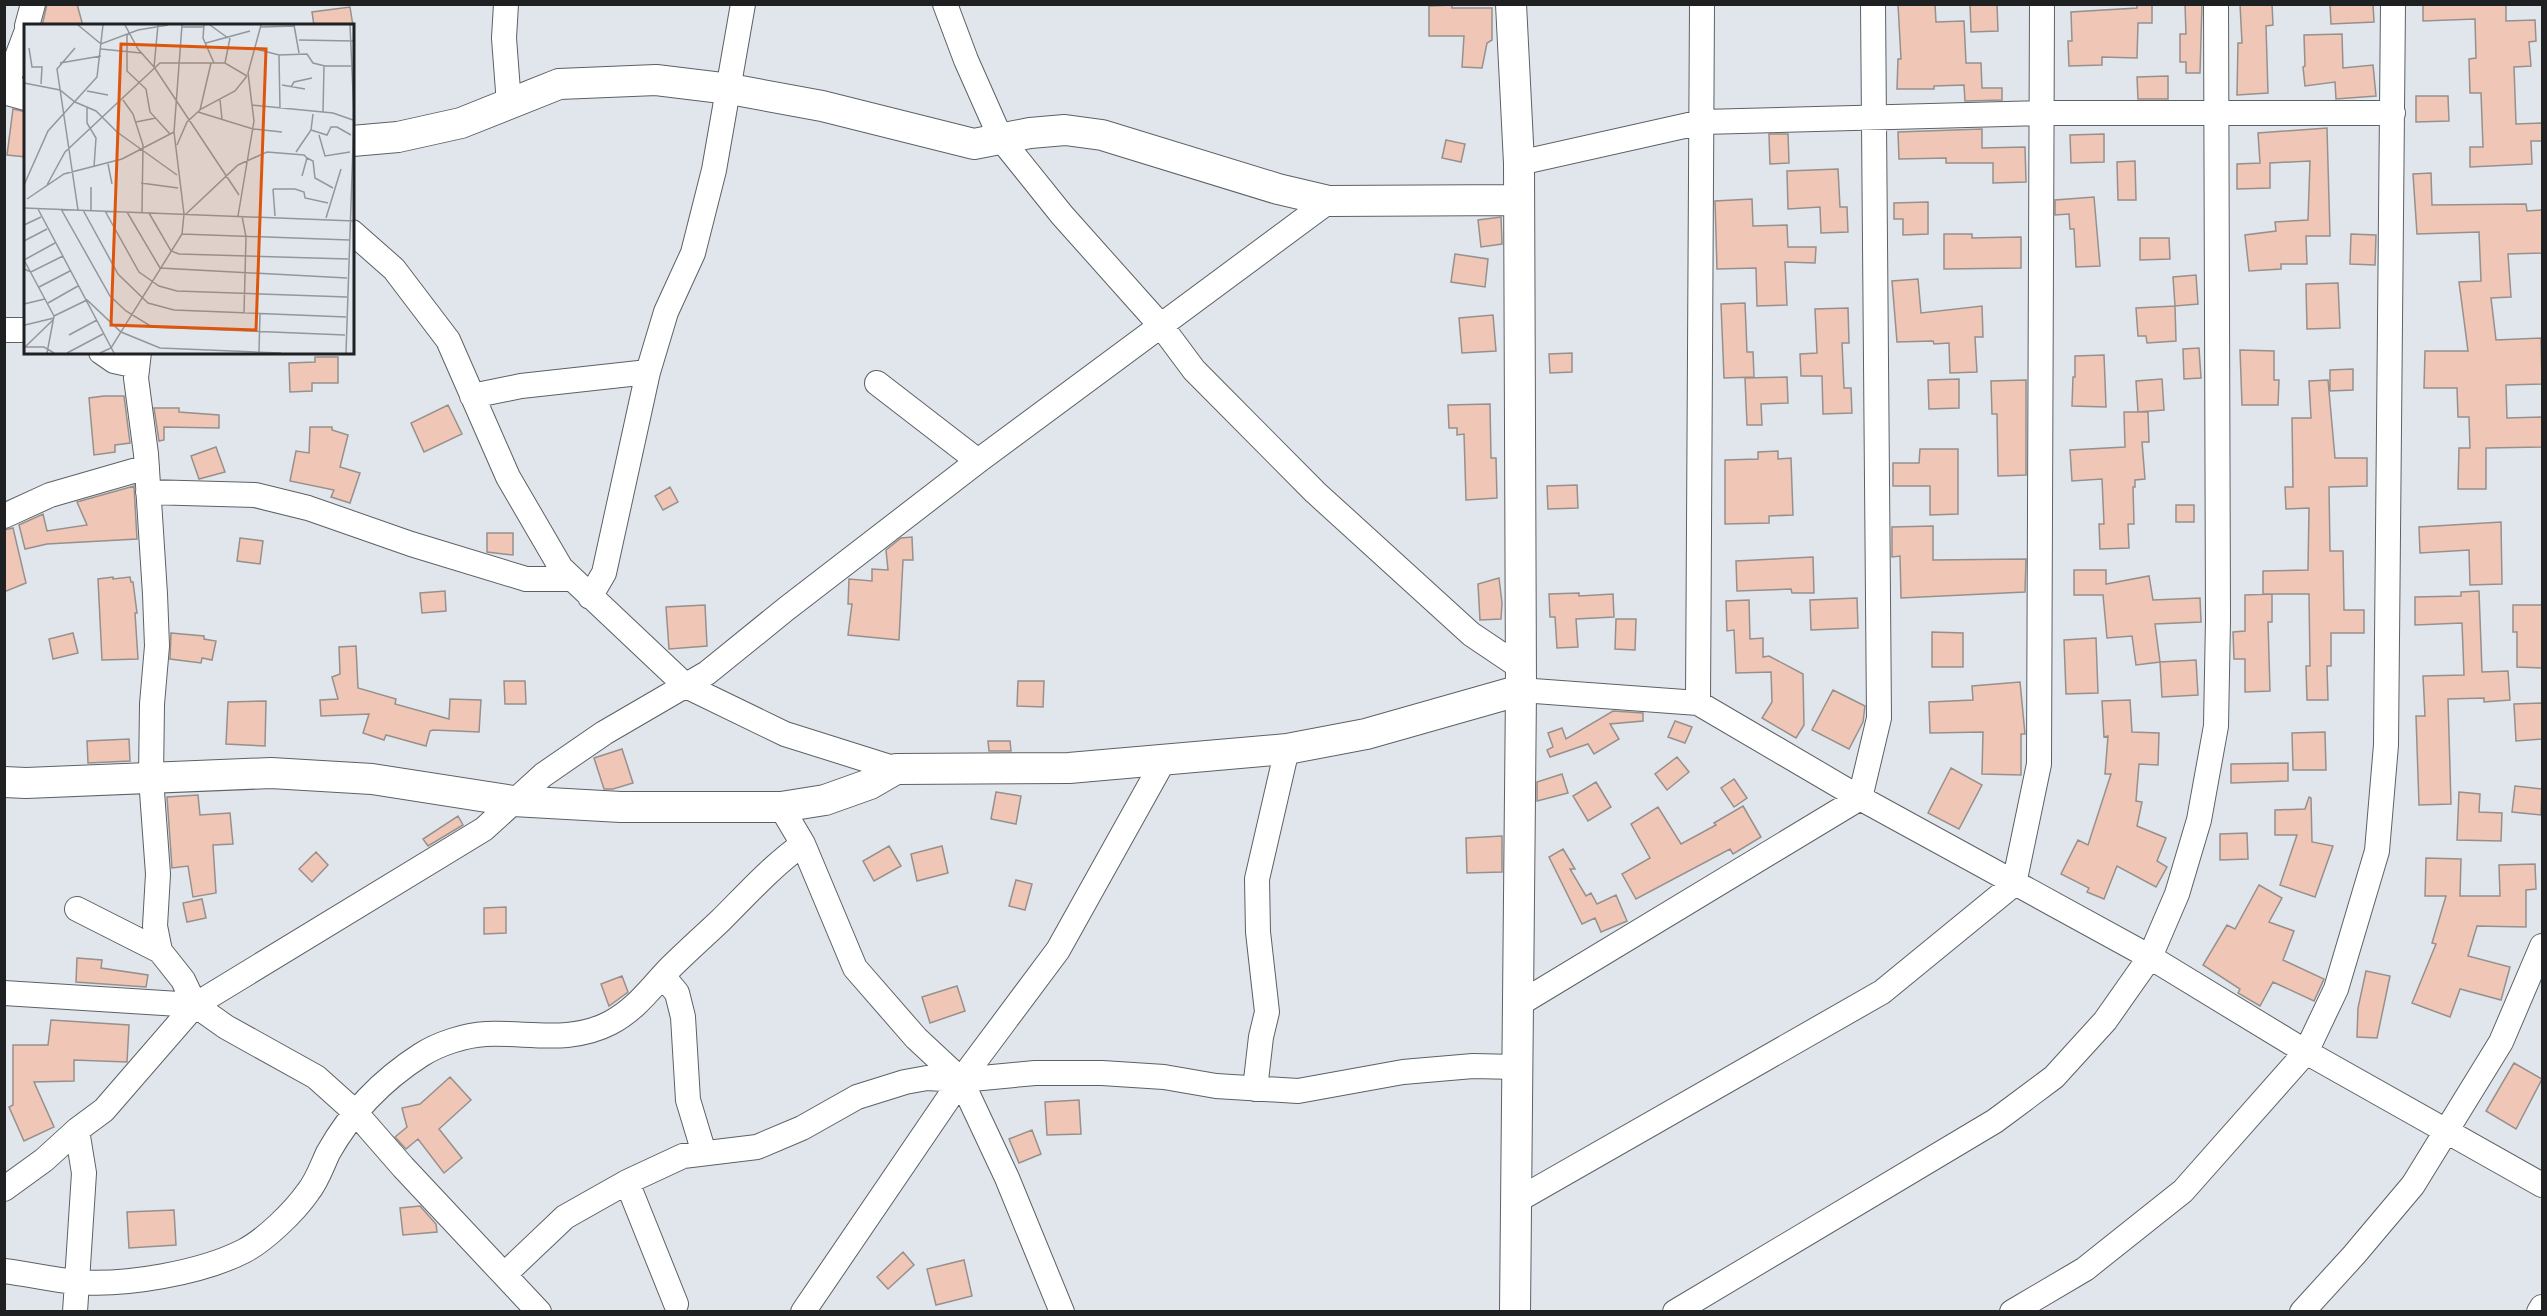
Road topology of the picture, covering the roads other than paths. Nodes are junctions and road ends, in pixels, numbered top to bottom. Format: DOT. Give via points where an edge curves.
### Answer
graph roads {
  1 [pos="33,4"];
  2 [pos="506,4"];
  3 [pos="743,4"];
  4 [pos="945,4"];
  5 [pos="1511,4"];
  6 [pos="1702,4"];
  7 [pos="1873,4"];
  8 [pos="2042,4"];
  9 [pos="2216,4"];
  10 [pos="2392,4"];
  11 [pos="28,24"];
  12 [pos="24,38"];
  13 [pos="5,89"];
  14 [pos="730,89"];
  15 [pos="24,94"];
  16 [pos="509,104"];
  17 [pos="2216,112"];
  18 [pos="2043,113"];
  19 [pos="2393,113"];
  20 [pos="1873,116"];
  21 [pos="1702,122"];
  22 [pos="1001,139"];
  23 [pos="354,141"];
  24 [pos="1519,163"];
  25 [pos="1519,200"];
  26 [pos="1329,201"];
  27 [pos="354,234"];
  28 [pos="1162,327"];
  29 [pos="4,330"];
  30 [pos="24,330"];
  31 [pos="104,354"];
  32 [pos="138,359"];
  33 [pos="648,372"];
  34 [pos="877,383"];
  35 [pos="472,396"];
  36 [pos="978,462"];
  37 [pos="147,467"];
  38 [pos="148,492"];
  39 [pos="4,516"];
  40 [pos="571,579"];
  41 [pos="591,597"];
  42 [pos="1521,678"];
  43 [pos="686,686"];
  44 [pos="1698,703"];
  45 [pos="1287,749"];
  46 [pos="1164,760"];
  47 [pos="896,769"];
  48 [pos="151,778"];
  49 [pos="4,782"];
  50 [pos="1860,798"];
  51 [pos="513,801"];
  52 [pos="781,807"];
  53 [pos="803,844"];
  54 [pos="2014,884"];
  55 [pos="77,909"];
  56 [pos="2542,946"];
  57 [pos="160,951"];
  58 [pos="2150,957"];
  59 [pos="663,976"];
  60 [pos="4,993"];
  61 [pos="1519,1004"];
  62 [pos="195,1005"];
  63 [pos="2306,1052"];
  64 [pos="1517,1067"];
  65 [pos="961,1080"];
  66 [pos="1255,1089"];
  67 [pos="355,1112"];
  68 [pos="77,1130"];
  69 [pos="2446,1130"];
  70 [pos="704,1153"];
  71 [pos="627,1182"];
  72 [pos="2542,1185"];
  73 [pos="4,1189"];
  74 [pos="1516,1201"];
  75 [pos="4,1271"];
  76 [pos="505,1274"];
  77 [pos="77,1282"];
  78 [pos="676,1304"];
  79 [pos="2542,1307"];
  80 [pos="75,1311"];
  81 [pos="538,1311"];
  82 [pos="803,1311"];
  83 [pos="1062,1311"];
  84 [pos="1515,1311"];
  85 [pos="1675,1311"];
  86 [pos="2012,1311"];
  87 [pos="2302,1311"];
  88 [pos="2539,1311"];
  1 -- 11 [label="street"];
  2 -- 16 [label="street" via="504,38"];
  3 -- 14 [label="street"];
  4 -- 22 [label="street"];
  5 -- 24 [label="street"];
  6 -- 21 [label="street"];
  7 -- 20 [label="street"];
  8 -- 18 [label="street"];
  9 -- 17 [label="street"];
  10 -- 19 [label="street"];
  12 -- 13 [label="street"];
  13 -- 15 [label="street"];
  14 -- 16 [label="street" via="656,80 609,80 559,84"];
  14 -- 22 [label="street" via="822,106 974,144"];
  14 -- 33 [label="street" via="693,253 666,312"];
  16 -- 23 [label="street" via="461,123 398,137"];
  17 -- 18 [label="street"];
  17 -- 19 [label="street"];
  17 -- 58 [label="street" via="2216,726 2199,820 2177,894"];
  18 -- 20 [label="street"];
  18 -- 54 [label="street" via="2039,764"];
  19 -- 63 [label="street" via="2386,745 2377,851 2336,989"];
  20 -- 21 [label="street"];
  20 -- 50 [label="street" via="1879,718"];
  21 -- 24 [label="street"];
  21 -- 44 [label="street"];
  22 -- 26 [label="street" via="1065,130 1102,135"];
  22 -- 28 [label="street"];
  24 -- 25 [label="street"];
  25 -- 26 [label="street"];
  25 -- 42 [label="street"];
  26 -- 28 [label="street"];
  27 -- 35 [label="street" via="394,269 448,340"];
  28 -- 36 [label="street"];
  28 -- 42 [label="street" via="1194,370 1315,492"];
  29 -- 30 [label="street"];
  31 -- 32 [label="street" via="114,360"];
  32 -- 37 [label="street" via="136,378"];
  33 -- 35 [label="street" via="521,386"];
  33 -- 41 [label="street" via="604,573"];
  34 -- 36 [label="street"];
  35 -- 40 [label="street" via="508,477"];
  36 -- 43 [label="street"];
  37 -- 38 [label="street"];
  37 -- 39 [label="street" via="50,495"];
  38 -- 40 [label="street" via="255,495 308,508 526,579"];
  38 -- 48 [label="street" via="157,646"];
  40 -- 41 [label="street"];
  41 -- 43 [label="street"];
  42 -- 44 [label="street"];
  42 -- 45 [label="street" via="1366,734"];
  42 -- 61 [label="street"];
  43 -- 47 [label="street" via="785,735"];
  43 -- 51 [label="street" via="604,733"];
  44 -- 50 [label="street"];
  45 -- 46 [label="street"];
  45 -- 66 [label="street" via="1257,879 1267,1012"];
  46 -- 47 [label="street" via="1069,768"];
  46 -- 65 [label="street" via="1058,950"];
  47 -- 52 [label="street" via="870,784 825,800"];
  48 -- 49 [label="street"];
  48 -- 51 [label="street" via="271,773 372,778"];
  48 -- 57 [label="street" via="158,874 155,926"];
  50 -- 54 [label="street"];
  50 -- 61 [label="street"];
  51 -- 52 [label="street" via="621,807"];
  51 -- 62 [label="street" via="484,829"];
  52 -- 53 [label="street"];
  53 -- 59 [label="street" via="777,861"];
  53 -- 65 [label="street" via="855,968 916,1038"];
  54 -- 58 [label="street"];
  54 -- 74 [label="street" via="1882,992"];
  55 -- 57 [label="street"];
  56 -- 69 [label="street" via="2501,1042"];
  57 -- 62 [label="street" via="183,980"];
  58 -- 63 [label="street"];
  58 -- 85 [label="street" via="2105,1021 2054,1077 1995,1121"];
  59 -- 67 [label="street" via="633,1009 609,1024 556,1037 484,1034 424,1053 371,1094"];
  59 -- 70 [label="street" via="677,993 681,1009 688,1100"];
  60 -- 62 [label="street"];
  61 -- 64 [label="street"];
  62 -- 67 [label="street" via="226,1027 316,1077"];
  62 -- 68 [label="street" via="104,1110"];
  63 -- 69 [label="street"];
  63 -- 86 [label="street" via="2183,1191 2085,1269"];
  64 -- 66 [label="street" via="1403,1072 1298,1091"];
  64 -- 74 [label="street"];
  65 -- 66 [label="street" via="1035,1073 1102,1073"];
  65 -- 70 [label="street" via="927,1078 905,1082 857,1097 802,1128 757,1147"];
  65 -- 82 [label="street"];
  65 -- 83 [label="street"];
  67 -- 76 [label="street"];
  67 -- 77 [label="street" via="329,1151 309,1192 245,1251 202,1268 156,1277"];
  68 -- 73 [label="street"];
  68 -- 77 [label="street" via="84,1173"];
  69 -- 72 [label="street"];
  69 -- 87 [label="street" via="2413,1185"];
  70 -- 71 [label="street" via="683,1156"];
  71 -- 76 [label="street" via="566,1217"];
  71 -- 78 [label="street"];
  74 -- 84 [label="street"];
  75 -- 77 [label="street"];
  76 -- 81 [label="street"];
  77 -- 80 [label="street"];
  79 -- 88 [label="street"];
}
